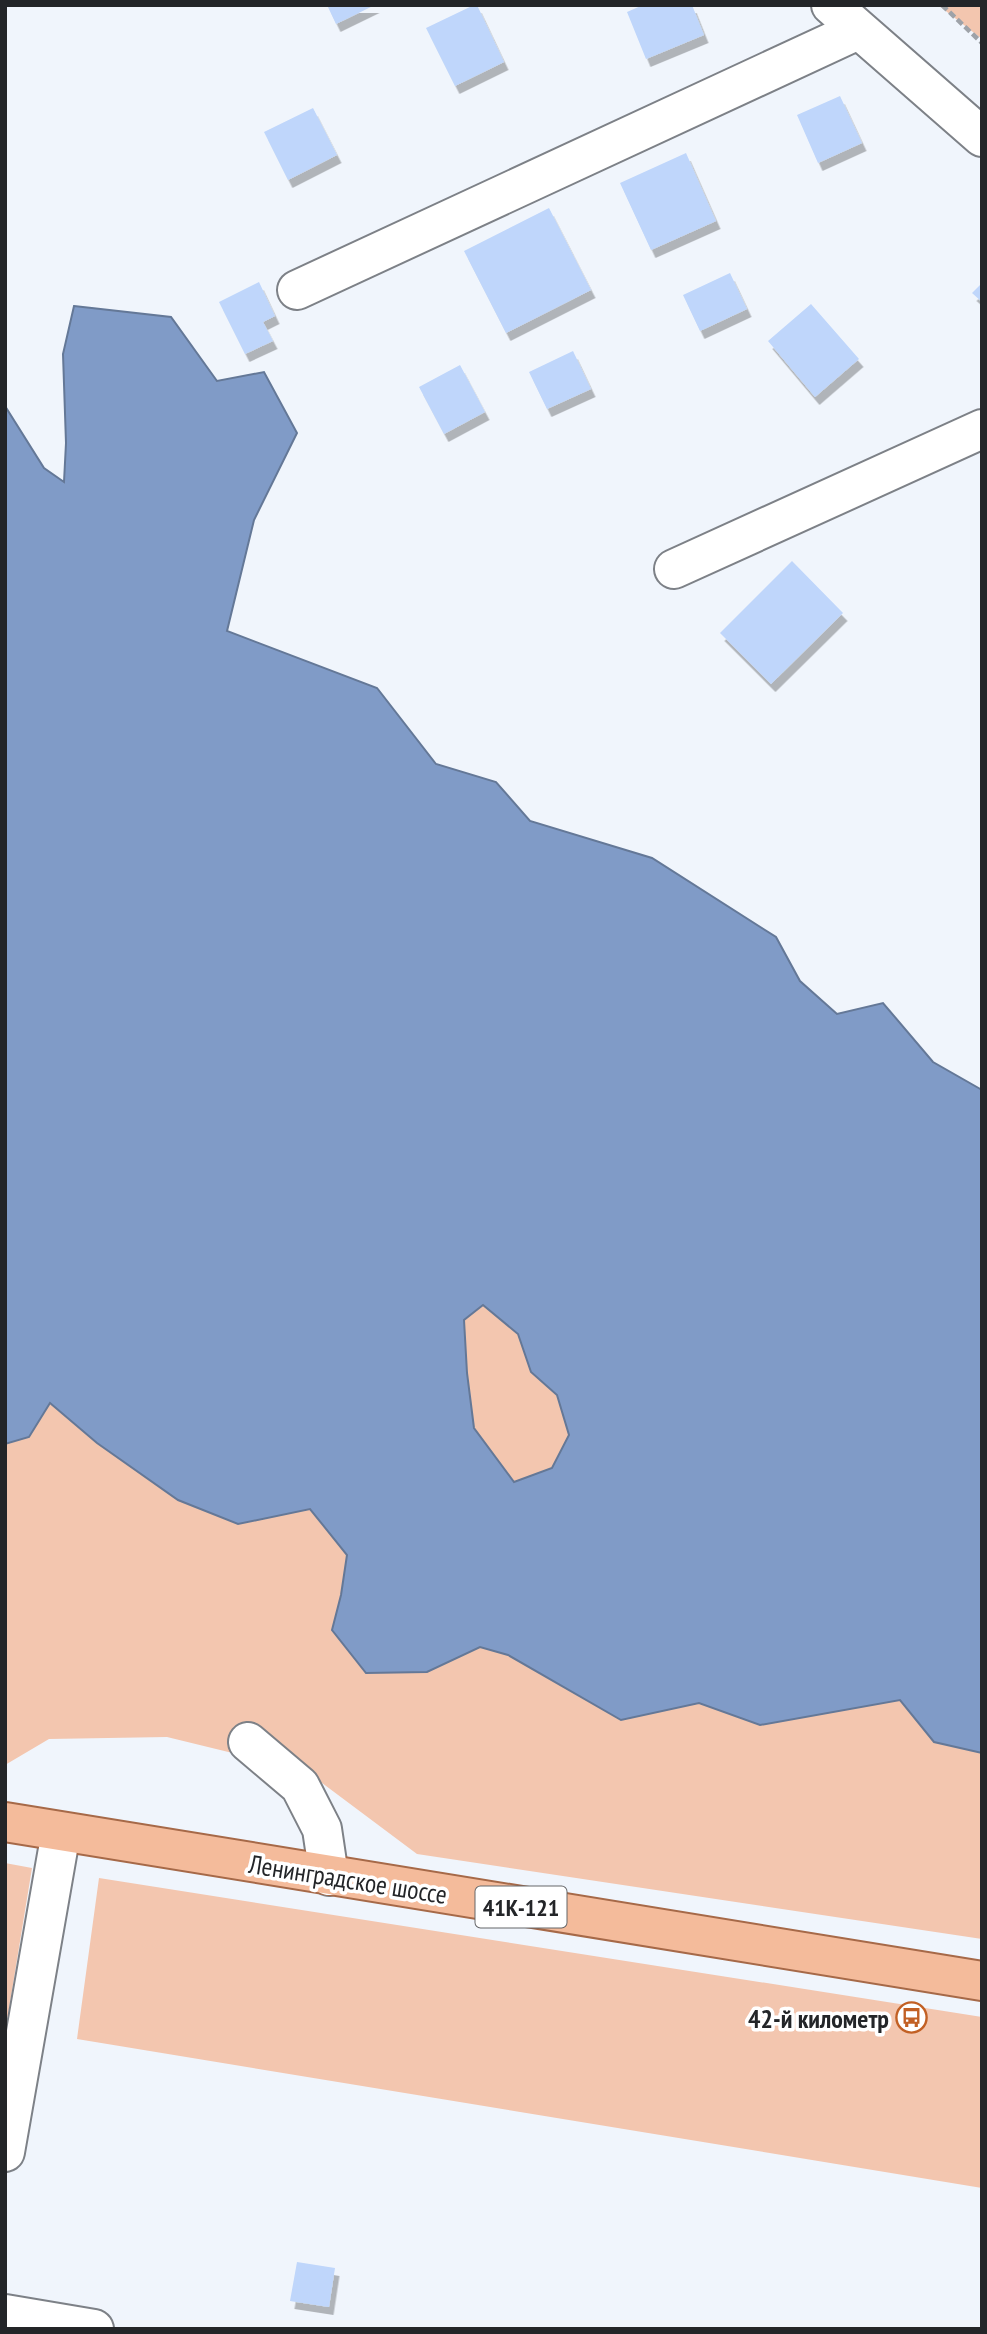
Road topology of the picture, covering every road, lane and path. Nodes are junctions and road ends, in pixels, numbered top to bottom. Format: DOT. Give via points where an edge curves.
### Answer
graph roads {
  1 [pos="942,5"];
  2 [pos="845,18"];
  3 [pos="982,43"];
  4 [pos="982,137"];
  5 [pos="297,290"];
  6 [pos="982,429"];
  7 [pos="674,569"];
  8 [pos="248,1742"];
  9 [pos="5,1822"];
  10 [pos="61,1832"];
  11 [pos="330,1876"];
  12 [pos="982,1981"];
  13 [pos="5,2152"];
  14 [pos="5,2314"];
  15 [pos="94,2329"];
  1 -- 3 [label="path"];
  2 -- 4 [label="street"];
  2 -- 5 [label="street"];
  6 -- 7 [label="street"];
  8 -- 11 [label="street" via="300,1786 322,1829"];
  9 -- 10 [label="main road, Ленинградское шоссе / 41К-121"];
  10 -- 11 [label="main road, Ленинградское шоссе / 41К-121"];
  10 -- 13 [label="street"];
  11 -- 12 [label="main road, Ленинградское шоссе / 41К-121"];
  14 -- 15 [label="street"];
}
